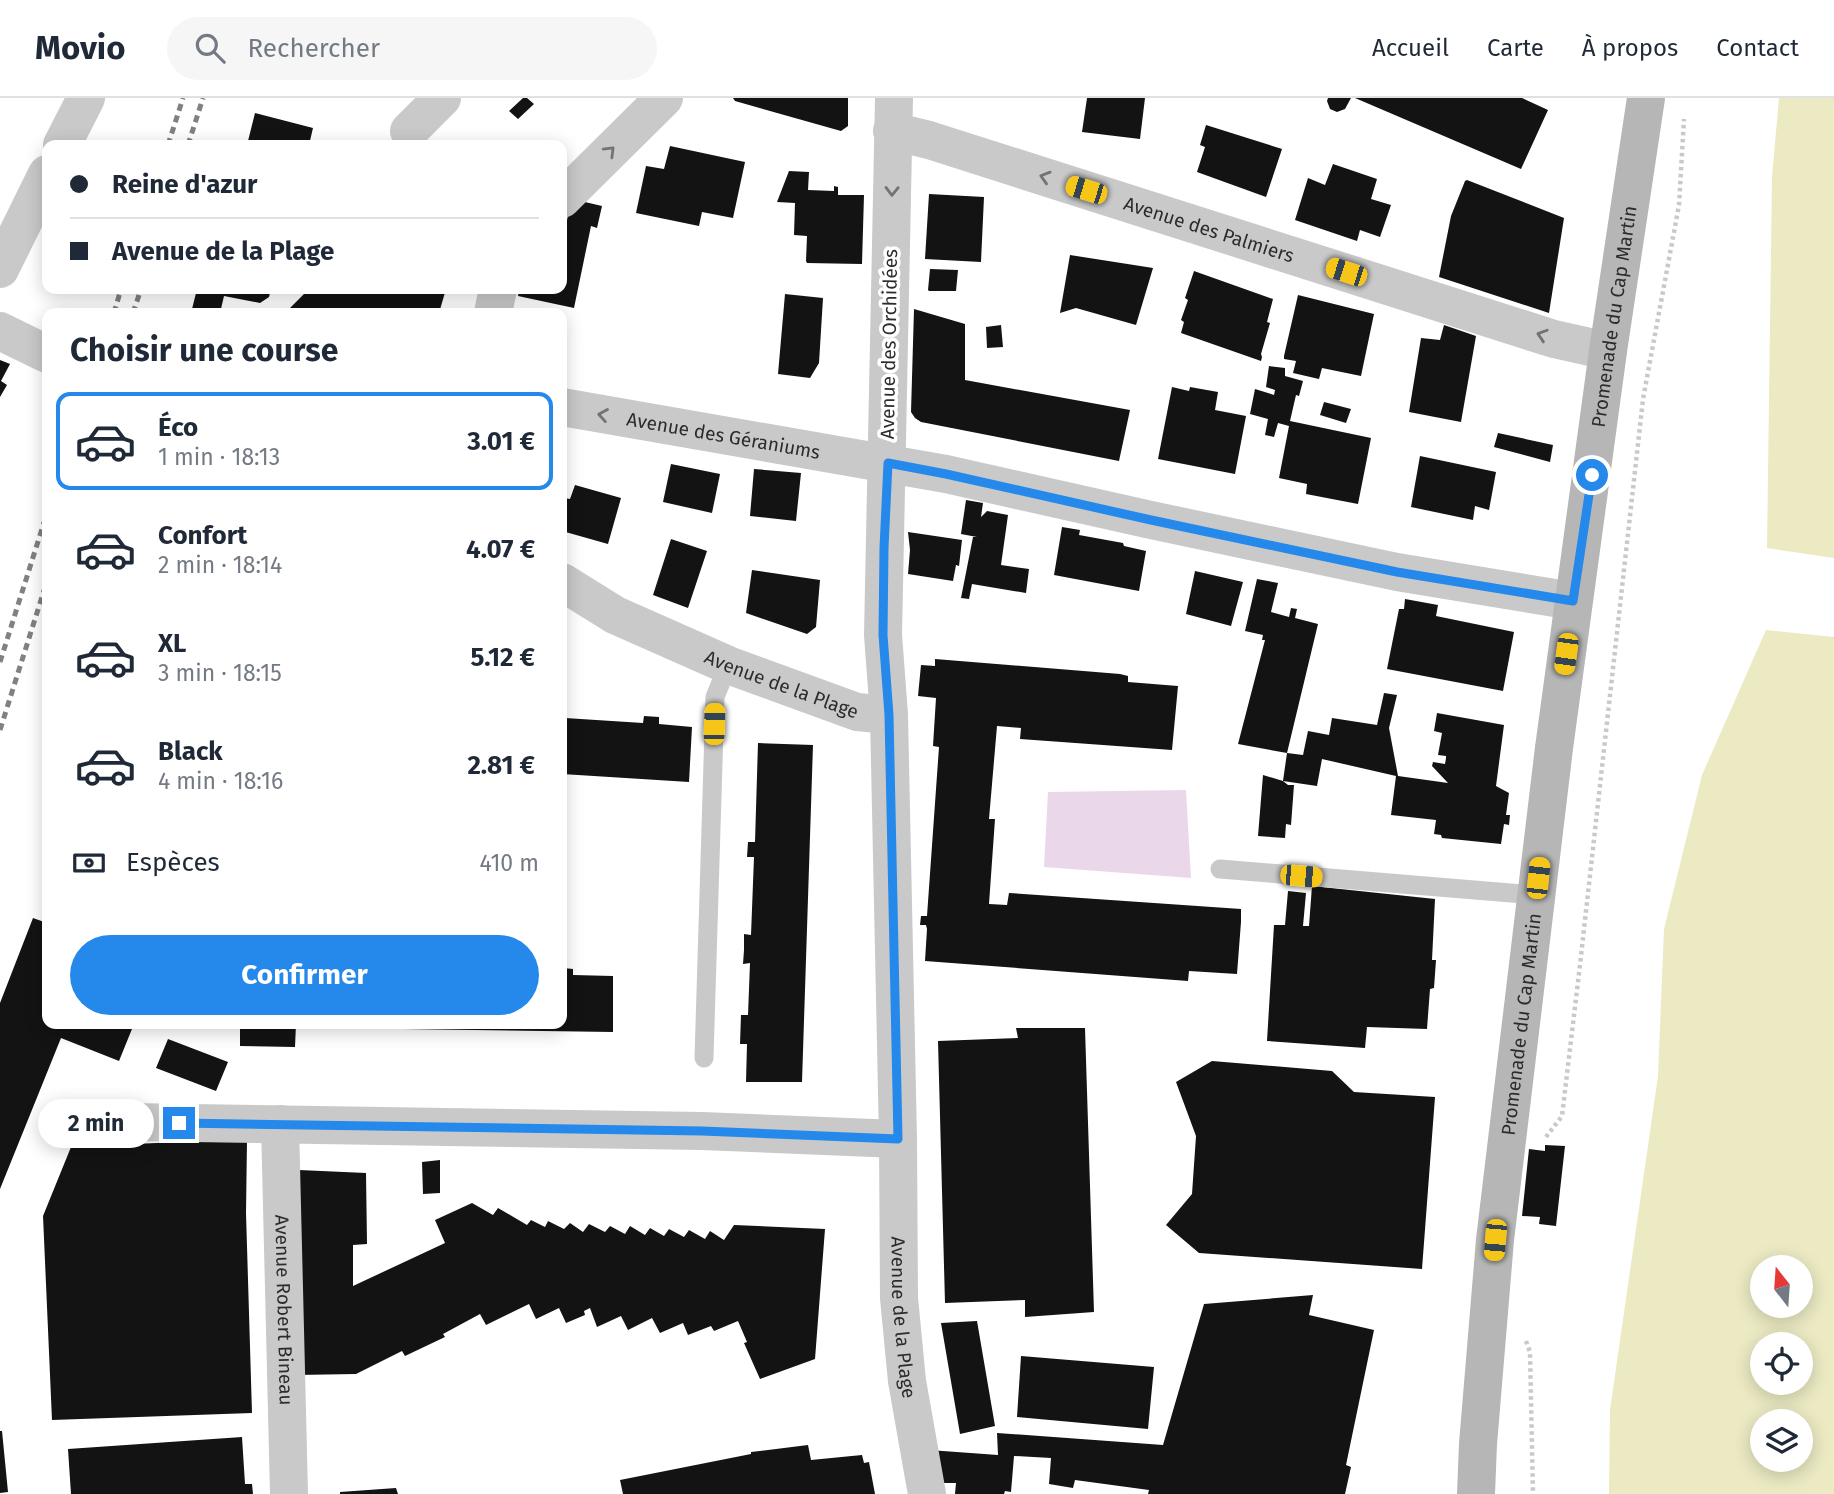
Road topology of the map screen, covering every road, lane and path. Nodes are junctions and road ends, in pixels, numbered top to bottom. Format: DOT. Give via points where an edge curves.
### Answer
graph roads {
  1 [pos="86,98"];
  2 [pos="442,98"];
  3 [pos="664,98"];
  4 [pos="1643,98"];
  5 [pos="1685,111"];
  6 [pos="893,115"];
  7 [pos="409,131"];
  8 [pos="65,140"];
  9 [pos="42,184"];
  10 [pos="567,194"];
  11 [pos="0,269"];
  12 [pos="0,331"];
  13 [pos="1608,351"];
  14 [pos="42,352"];
  15 [pos="567,408"];
  16 [pos="888,463"];
  17 [pos="567,585"];
  18 [pos="1573,601"];
  19 [pos="729,666"];
  20 [pos="889,715"];
  21 [pos="1220,869"];
  22 [pos="1536,895"];
  23 [pos="704,1058"];
  24 [pos="129,1122"];
  25 [pos="279,1125"];
  26 [pos="898,1139"];
  27 [pos="1543,1142"];
  28 [pos="1525,1339"];
  29 [pos="289,1494"];
  30 [pos="927,1494"];
  31 [pos="1476,1494"];
  32 [pos="1533,1494"];
  1 -- 8 [label="street"];
  2 -- 7 [label="street"];
  10 -- 3 [label="street, one-way"];
  4 -- 13 [label="main road, Promenade du Cap Martin"];
  5 -- 27 [label="path" via="1679,205 1643,399 1562,1116"];
  13 -- 6 [label="street, Avenue des Palmiers, one-way" via="1554,339 942,144"];
  6 -- 16 [label="street, Avenue des Orchidées, one-way"];
  9 -- 11 [label="street"];
  12 -- 14 [label="street"];
  13 -- 18 [label="main road, Promenade du Cap Martin"];
  16 -- 15 [label="street, Avenue des Géraniums, one-way"];
  16 -- 18 [label="street, Avenue des Géraniums" via="1397,572"];
  16 -- 20 [label="street, Avenue des Orchidées" via="883,635"];
  17 -- 19 [label="street, Avenue de la Plage" via="615,615"];
  18 -- 22 [label="main road, Promenade du Cap Martin"];
  19 -- 20 [label="street, Avenue de la Plage" via="857,712"];
  19 -- 23 [label="lane" via="715,696"];
  20 -- 26 [label="street, Avenue de la Plage"];
  21 -- 22 [label="lane"];
  22 -- 31 [label="main road, Promenade du Cap Martin" via="1495,1240"];
  24 -- 25 [label="street"];
  25 -- 26 [label="street" via="689,1130"];
  25 -- 29 [label="street, Avenue Robert Bineau"];
  26 -- 30 [label="street, Avenue de la Plage" via="899,1298 907,1381"];
  28 -- 32 [label="path" via="1530,1352"];
}
